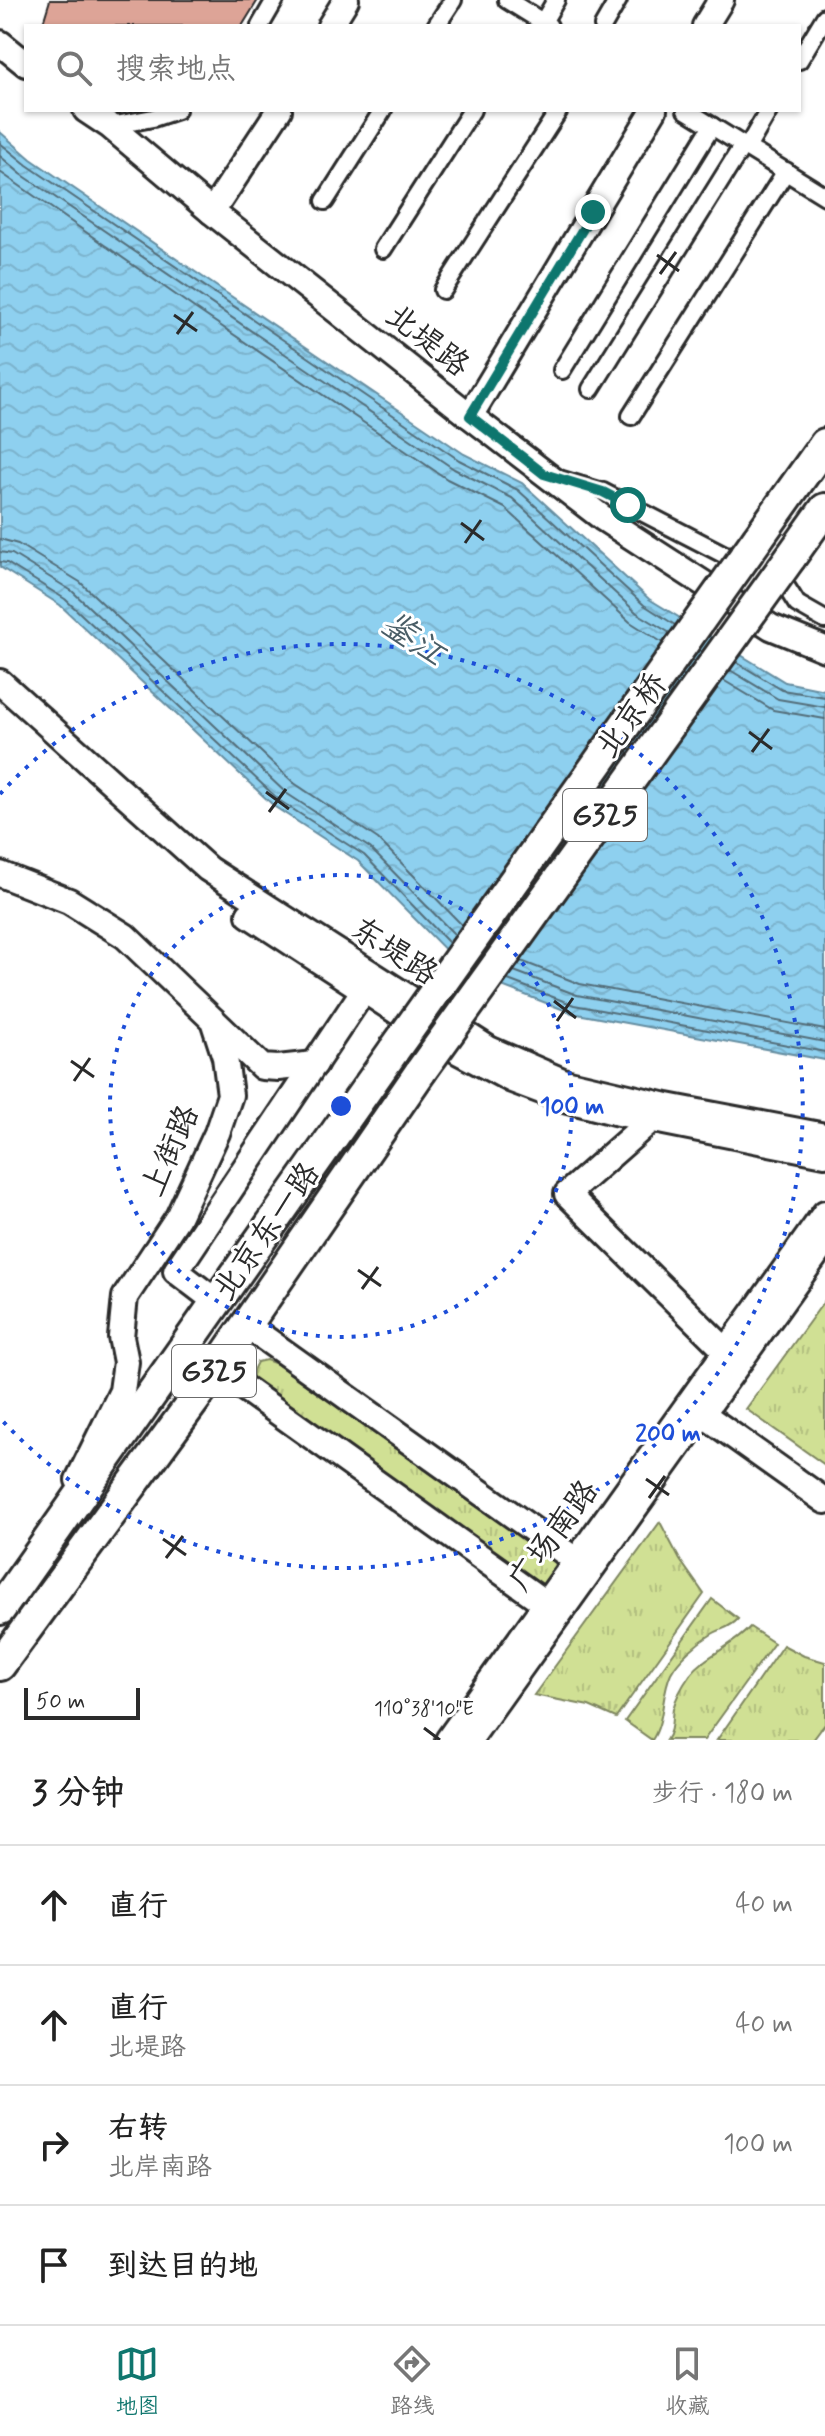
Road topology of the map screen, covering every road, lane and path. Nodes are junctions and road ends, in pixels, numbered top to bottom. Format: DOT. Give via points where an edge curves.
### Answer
graph roads {
  1 [pos="275,0"];
  2 [pos="346,0"];
  3 [pos="453,0"];
  4 [pos="507,0"];
  5 [pos="556,0"];
  6 [pos="618,0"];
  7 [pos="721,0"];
  8 [pos="825,17"];
  9 [pos="537,22"];
  10 [pos="261,24"];
  11 [pos="331,24"];
  12 [pos="437,24"];
  13 [pos="604,24"];
  14 [pos="706,24"];
  15 [pos="0,43"];
  16 [pos="801,57"];
  17 [pos="24,62"];
  18 [pos="89,112"];
  19 [pos="171,112"];
  20 [pos="278,112"];
  21 [pos="382,112"];
  22 [pos="471,112"];
  23 [pos="558,112"];
  24 [pos="653,112"];
  25 [pos="689,112"];
  26 [pos="768,112"];
  27 [pos="110,126"];
  28 [pos="712,126"];
  29 [pos="745,146"];
  30 [pos="786,171"];
  31 [pos="825,196"];
  32 [pos="325,201"];
  33 [pos="212,212"];
  34 [pos="383,249"];
  35 [pos="443,290"];
  36 [pos="562,370"];
  37 [pos="591,389"];
  38 [pos="470,416"];
  39 [pos="631,416"];
  40 [pos="825,444"];
  41 [pos="544,474"];
  42 [pos="825,509"];
  43 [pos="753,546"];
  44 [pos="784,566"];
  45 [pos="825,620"];
  46 [pos="825,649"];
  47 [pos="0,682"];
  48 [pos="0,705"];
  49 [pos="0,874"];
  50 [pos="368,984"];
  51 [pos="213,1020"];
  52 [pos="394,1050"];
  53 [pos="315,1064"];
  54 [pos="421,1071"];
  55 [pos="651,1120"];
  56 [pos="825,1136"];
  57 [pos="825,1154"];
  58 [pos="825,1213"];
  59 [pos="825,1242"];
  60 [pos="218,1303"];
  61 [pos="246,1325"];
  62 [pos="726,1351"];
  63 [pos="216,1368"];
  64 [pos="695,1408"];
  65 [pos="825,1501"];
  66 [pos="49,1541"];
  67 [pos="583,1565"];
  68 [pos="552,1608"];
  69 [pos="0,1609"];
  70 [pos="0,1665"];
  71 [pos="448,1740"];
  72 [pos="469,1740"];
  1 -- 10 [label="street"];
  2 -- 11 [label="main road"];
  3 -- 12 [label="street"];
  4 -- 9 [label="street"];
  5 -- 9 [label="street"];
  6 -- 13 [label="street"];
  7 -- 14 [label="main road"];
  8 -- 16 [label="street"];
  15 -- 17 [label="main road"];
  18 -- 27 [label="main road, 北堤路"];
  19 -- 27 [label="street"];
  20 -- 33 [label="main road"];
  21 -- 32 [label="street"];
  22 -- 34 [label="street"];
  23 -- 35 [label="street"];
  24 -- 38 [label="main road"];
  25 -- 28 [label="street"];
  26 -- 29 [label="street"];
  27 -- 33 [label="main road, 北堤路"];
  28 -- 29 [label="street"];
  28 -- 36 [label="street"];
  29 -- 30 [label="street"];
  29 -- 37 [label="street"];
  30 -- 31 [label="street"];
  30 -- 39 [label="street"];
  33 -- 38 [label="main road, 北堤路"];
  38 -- 41 [label="main road, 北堤路"];
  40 -- 43 [label="highway, G325"];
  41 -- 43 [label="street" via="603,492 727,556"];
  41 -- 46 [label="main road, 北堤路" via="771,627"];
  42 -- 44 [label="highway, G325"];
  43 -- 52 [label="highway, 北京桥 / G325, bridge"];
  44 -- 45 [label="street" via="797,604"];
  44 -- 54 [label="highway, 北京桥 / G325, bridge"];
  47 -- 50 [label="main road, 东堤路" via="208,869"];
  48 -- 50 [label="main road, 东堤路" via="199,882"];
  49 -- 51 [label="main road, 上街路" via="69,901 125,936"];
  50 -- 53 [label="main road"];
  50 -- 55 [label="main road, 东堤路" via="459,1052 512,1080 560,1098"];
  50 -- 56 [label="main road, 东堤路" via="489,1049 565,1082"];
  51 -- 53 [label="main road" via="262,1067"];
  51 -- 66 [label="main road, 上街路" via="230,1095 178,1217 125,1297 122,1391"];
  52 -- 60 [label="highway, 北京东一路 / G325"];
  53 -- 60 [label="main road" via="176,1271"];
  54 -- 61 [label="highway, 北京东一路 / G325"];
  55 -- 57 [label="main road, 东堤路"];
  55 -- 62 [label="main road" via="567,1194"];
  58 -- 62 [label="main road, 广场南路"];
  59 -- 64 [label="main road, 广场南路"];
  60 -- 66 [label="highway, 北京东一路 / G325"];
  61 -- 63 [label="highway, 北京东一路 / G325"];
  61 -- 67 [label="main road"];
  62 -- 64 [label="main road, 广场南路"];
  63 -- 68 [label="main road"];
  63 -- 70 [label="highway, 北京东一路 / G325"];
  64 -- 65 [label="main road"];
  64 -- 67 [label="main road, 广场南路"];
  66 -- 69 [label="highway, 北京东一路 / G325"];
  67 -- 68 [label="main road, 广场南路"];
  68 -- 71 [label="main road, 广场南路"];
  68 -- 72 [label="main road, 广场南路"];
}
